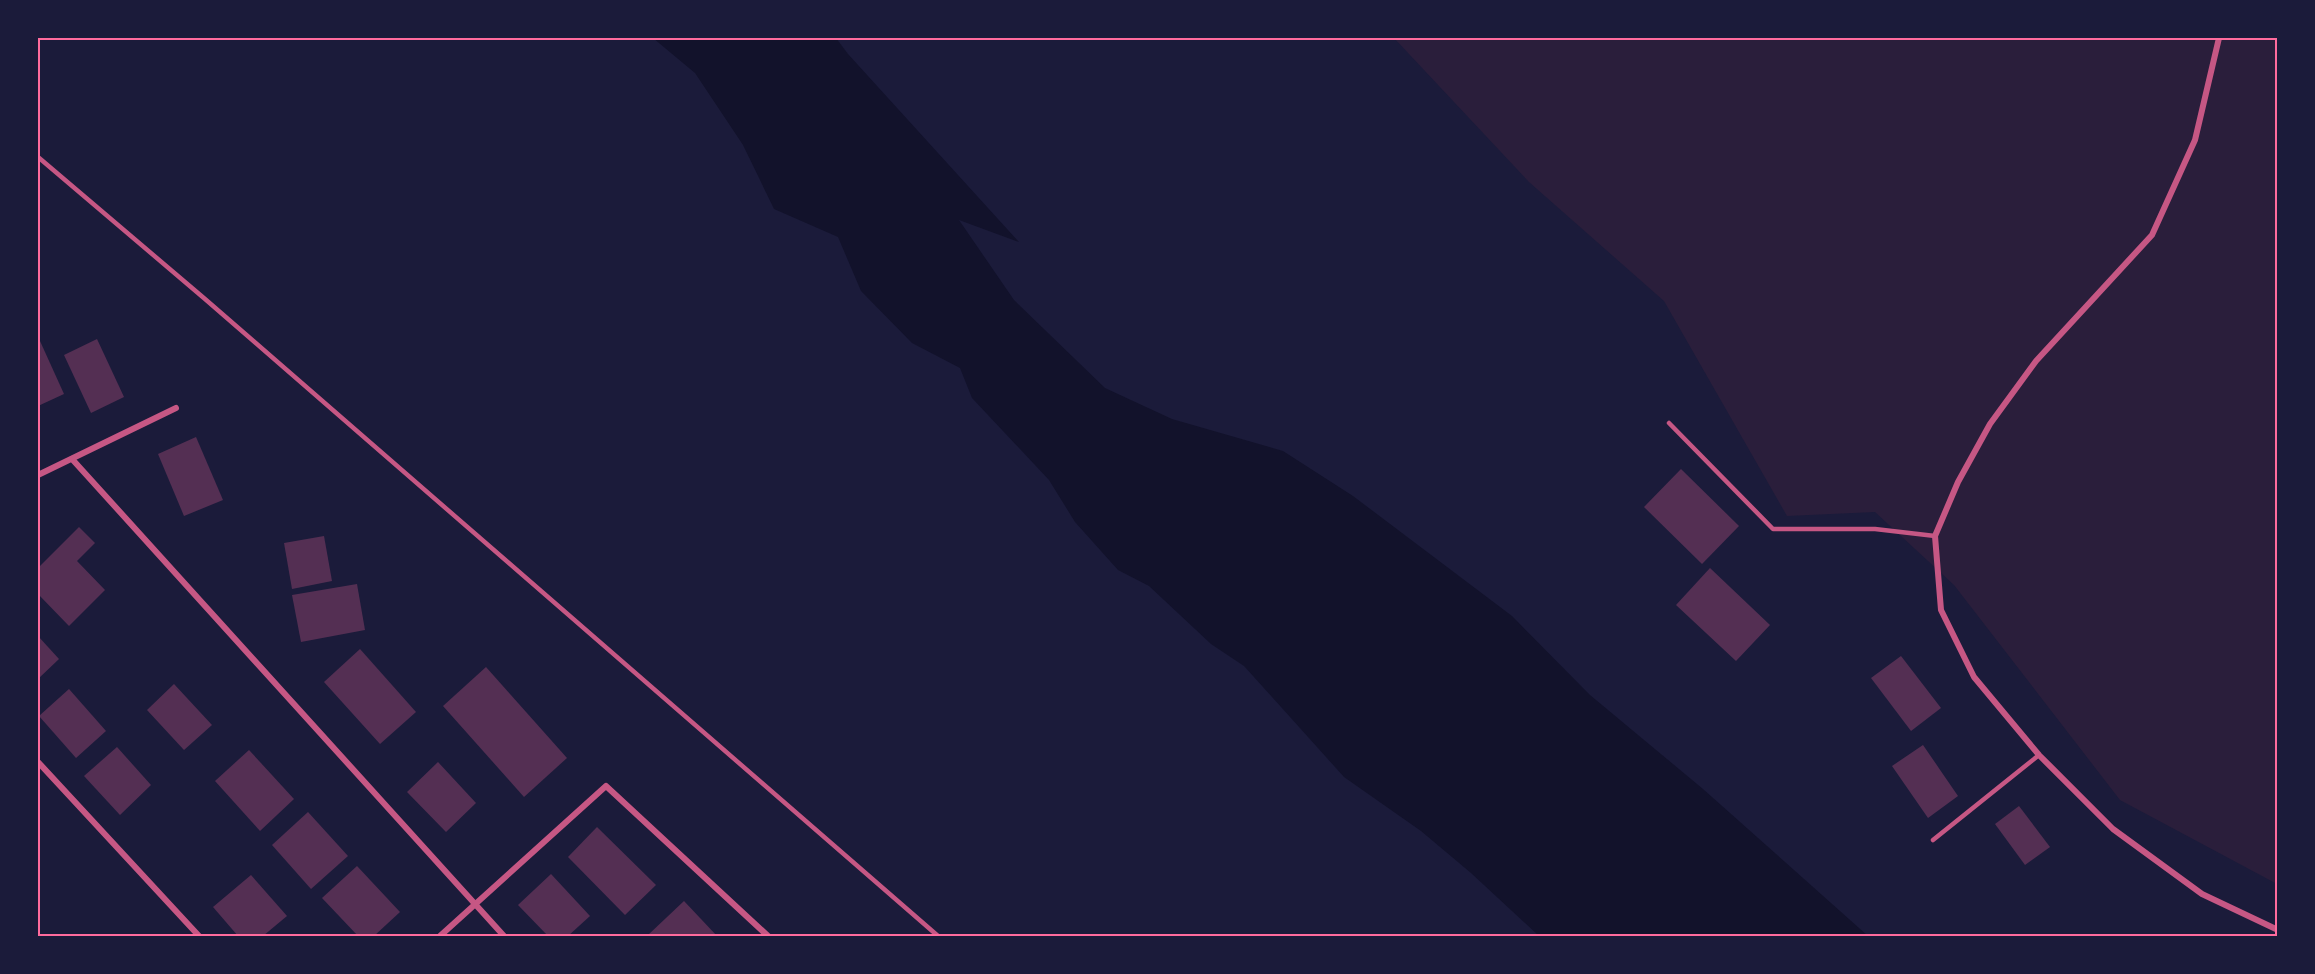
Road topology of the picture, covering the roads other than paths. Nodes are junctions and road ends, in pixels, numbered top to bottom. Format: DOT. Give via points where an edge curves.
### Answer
graph roads {
  1 [pos="2219,38"];
  2 [pos="38,157"];
  3 [pos="176,408"];
  4 [pos="1669,423"];
  5 [pos="72,459"];
  6 [pos="38,475"];
  7 [pos="1935,536"];
  8 [pos="2039,755"];
  9 [pos="38,762"];
  10 [pos="1933,840"];
  11 [pos="475,905"];
  12 [pos="2277,930"];
  13 [pos="199,936"];
  14 [pos="440,936"];
  15 [pos="504,936"];
  16 [pos="768,936"];
  17 [pos="938,936"];
  1 -- 7 [label="street" via="2195,140 2152,235 2036,361 1990,424 1958,482"];
  2 -- 17 [label="lane"];
  3 -- 5 [label="street"];
  4 -- 7 [label="lane" via="1773,529 1875,529"];
  5 -- 6 [label="street"];
  5 -- 11 [label="street"];
  7 -- 8 [label="street" via="1941,610 1974,677"];
  8 -- 10 [label="lane"];
  8 -- 12 [label="street" via="2122,835 2202,894"];
  9 -- 13 [label="street"];
  11 -- 14 [label="street"];
  11 -- 15 [label="street"];
  11 -- 16 [label="street" via="606,786"];
}
